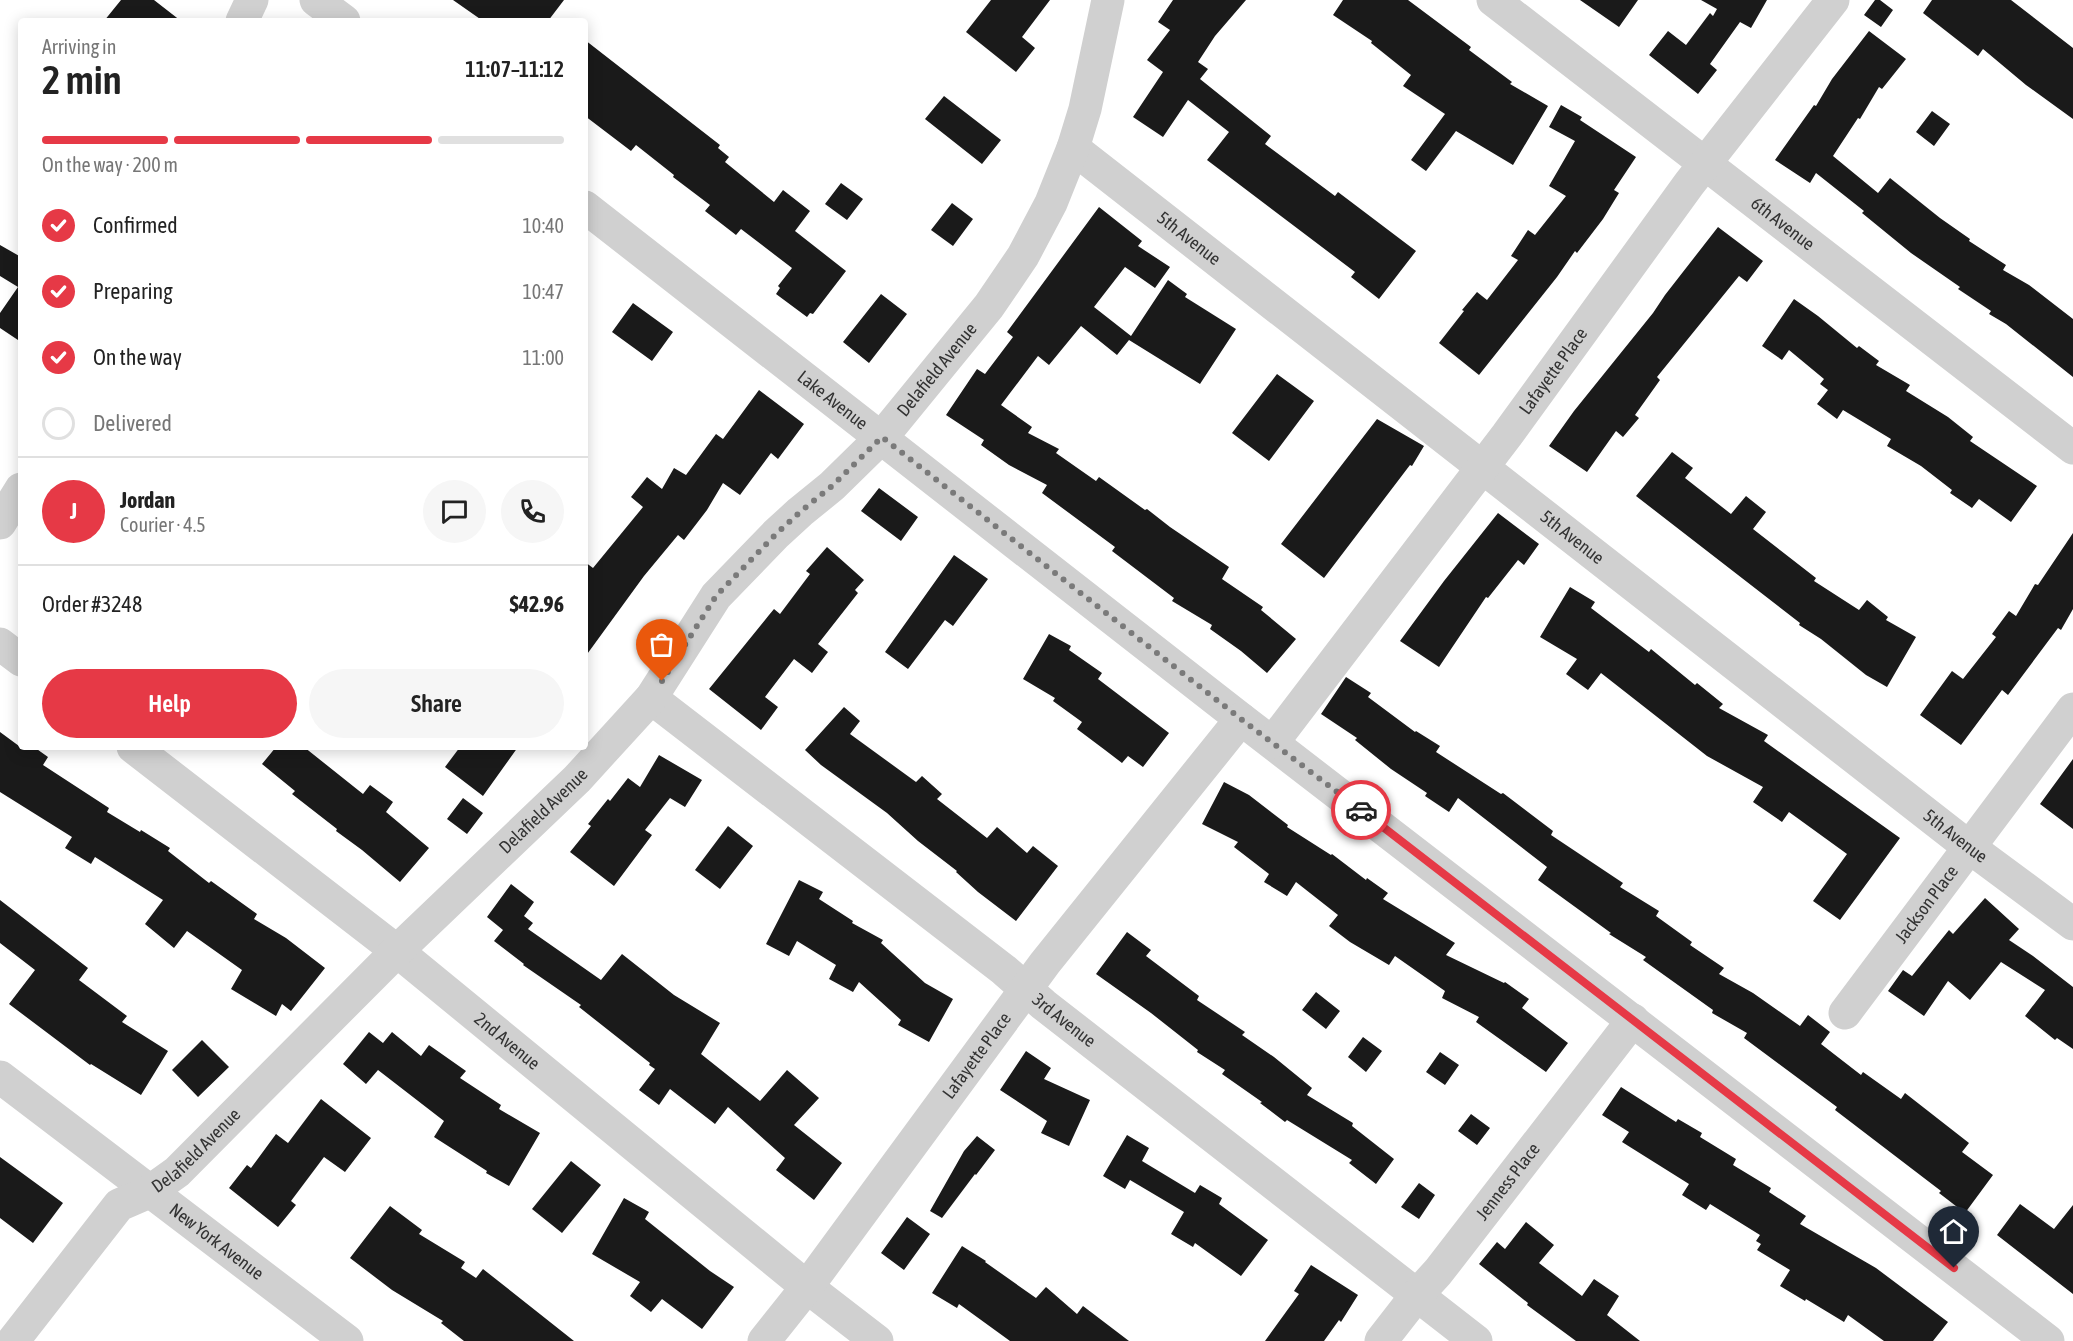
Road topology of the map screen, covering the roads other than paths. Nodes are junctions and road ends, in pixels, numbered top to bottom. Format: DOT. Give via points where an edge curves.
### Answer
graph roads {
  1 [pos="252,0"];
  2 [pos="316,0"];
  3 [pos="1108,0"];
  4 [pos="1492,0"];
  5 [pos="1833,0"];
  6 [pos="243,18"];
  7 [pos="340,18"];
  8 [pos="1073,148"];
  9 [pos="1706,164"];
  10 [pos="588,209"];
  11 [pos="882,437"];
  12 [pos="2073,448"];
  13 [pos="1482,467"];
  14 [pos="18,494"];
  15 [pos="0,523"];
  16 [pos="0,644"];
  17 [pos="18,658"];
  18 [pos="651,698"];
  19 [pos="2073,709"];
  20 [pos="1241,719"];
  21 [pos="1273,742"];
  22 [pos="137,750"];
  23 [pos="1969,847"];
  24 [pos="2073,924"];
  25 [pos="397,951"];
  26 [pos="1026,989"];
  27 [pos="1845,1013"];
  28 [pos="1633,1020"];
  29 [pos="0,1077"];
  30 [pos="149,1192"];
  31 [pos="807,1287"];
  32 [pos="1416,1296"];
  33 [pos="308,1327"];
  34 [pos="13,1341"];
  35 [pos="347,1341"];
  36 [pos="764,1341"];
  37 [pos="877,1341"];
  38 [pos="1382,1341"];
  39 [pos="1476,1341"];
  40 [pos="2048,1341"];
  1 -- 6 [label="street"];
  2 -- 7 [label="street"];
  3 -- 8 [label="street, Delafield Avenue"];
  4 -- 9 [label="street, 6th Avenue"];
  5 -- 9 [label="street, Lafayette Place"];
  8 -- 11 [label="street, Delafield Avenue" via="1051,203 1023,256 989,306"];
  8 -- 13 [label="street, 5th Avenue"];
  9 -- 12 [label="street, 6th Avenue"];
  9 -- 13 [label="street, Lafayette Place"];
  10 -- 11 [label="street, Lake Avenue"];
  11 -- 18 [label="street, Delafield Avenue" via="776,534 716,596"];
  11 -- 20 [label="street, Lake Avenue"];
  13 -- 21 [label="street, Lafayette Place"];
  13 -- 23 [label="street, 5th Avenue"];
  14 -- 15 [label="street"];
  16 -- 17 [label="street"];
  18 -- 25 [label="street, Delafield Avenue" via="577,779"];
  18 -- 26 [label="street, 3rd Avenue"];
  19 -- 23 [label="street, Jackson Place"];
  20 -- 21 [label="street, Lake Avenue"];
  20 -- 26 [label="street, Lafayette Place"];
  21 -- 28 [label="street, Lake Avenue"];
  22 -- 25 [label="street, 2nd Avenue"];
  23 -- 24 [label="street, 5th Avenue"];
  23 -- 27 [label="street, Jackson Place"];
  25 -- 30 [label="street, Delafield Avenue" via="177,1172"];
  25 -- 31 [label="street, 2nd Avenue"];
  26 -- 31 [label="street, Lafayette Place"];
  26 -- 32 [label="street, 3rd Avenue"];
  28 -- 32 [label="street, Jenness Place"];
  28 -- 40 [label="street, Lake Avenue"];
  29 -- 30 [label="street, New York Avenue"];
  30 -- 33 [label="street, New York Avenue"];
  30 -- 34 [label="street, Delafield Avenue" via="119,1205"];
  31 -- 36 [label="street, Lafayette Place"];
  31 -- 37 [label="street, 2nd Avenue"];
  32 -- 38 [label="street, Jenness Place"];
  32 -- 39 [label="street, 3rd Avenue"];
  33 -- 35 [label="street, New York Avenue"];
}
